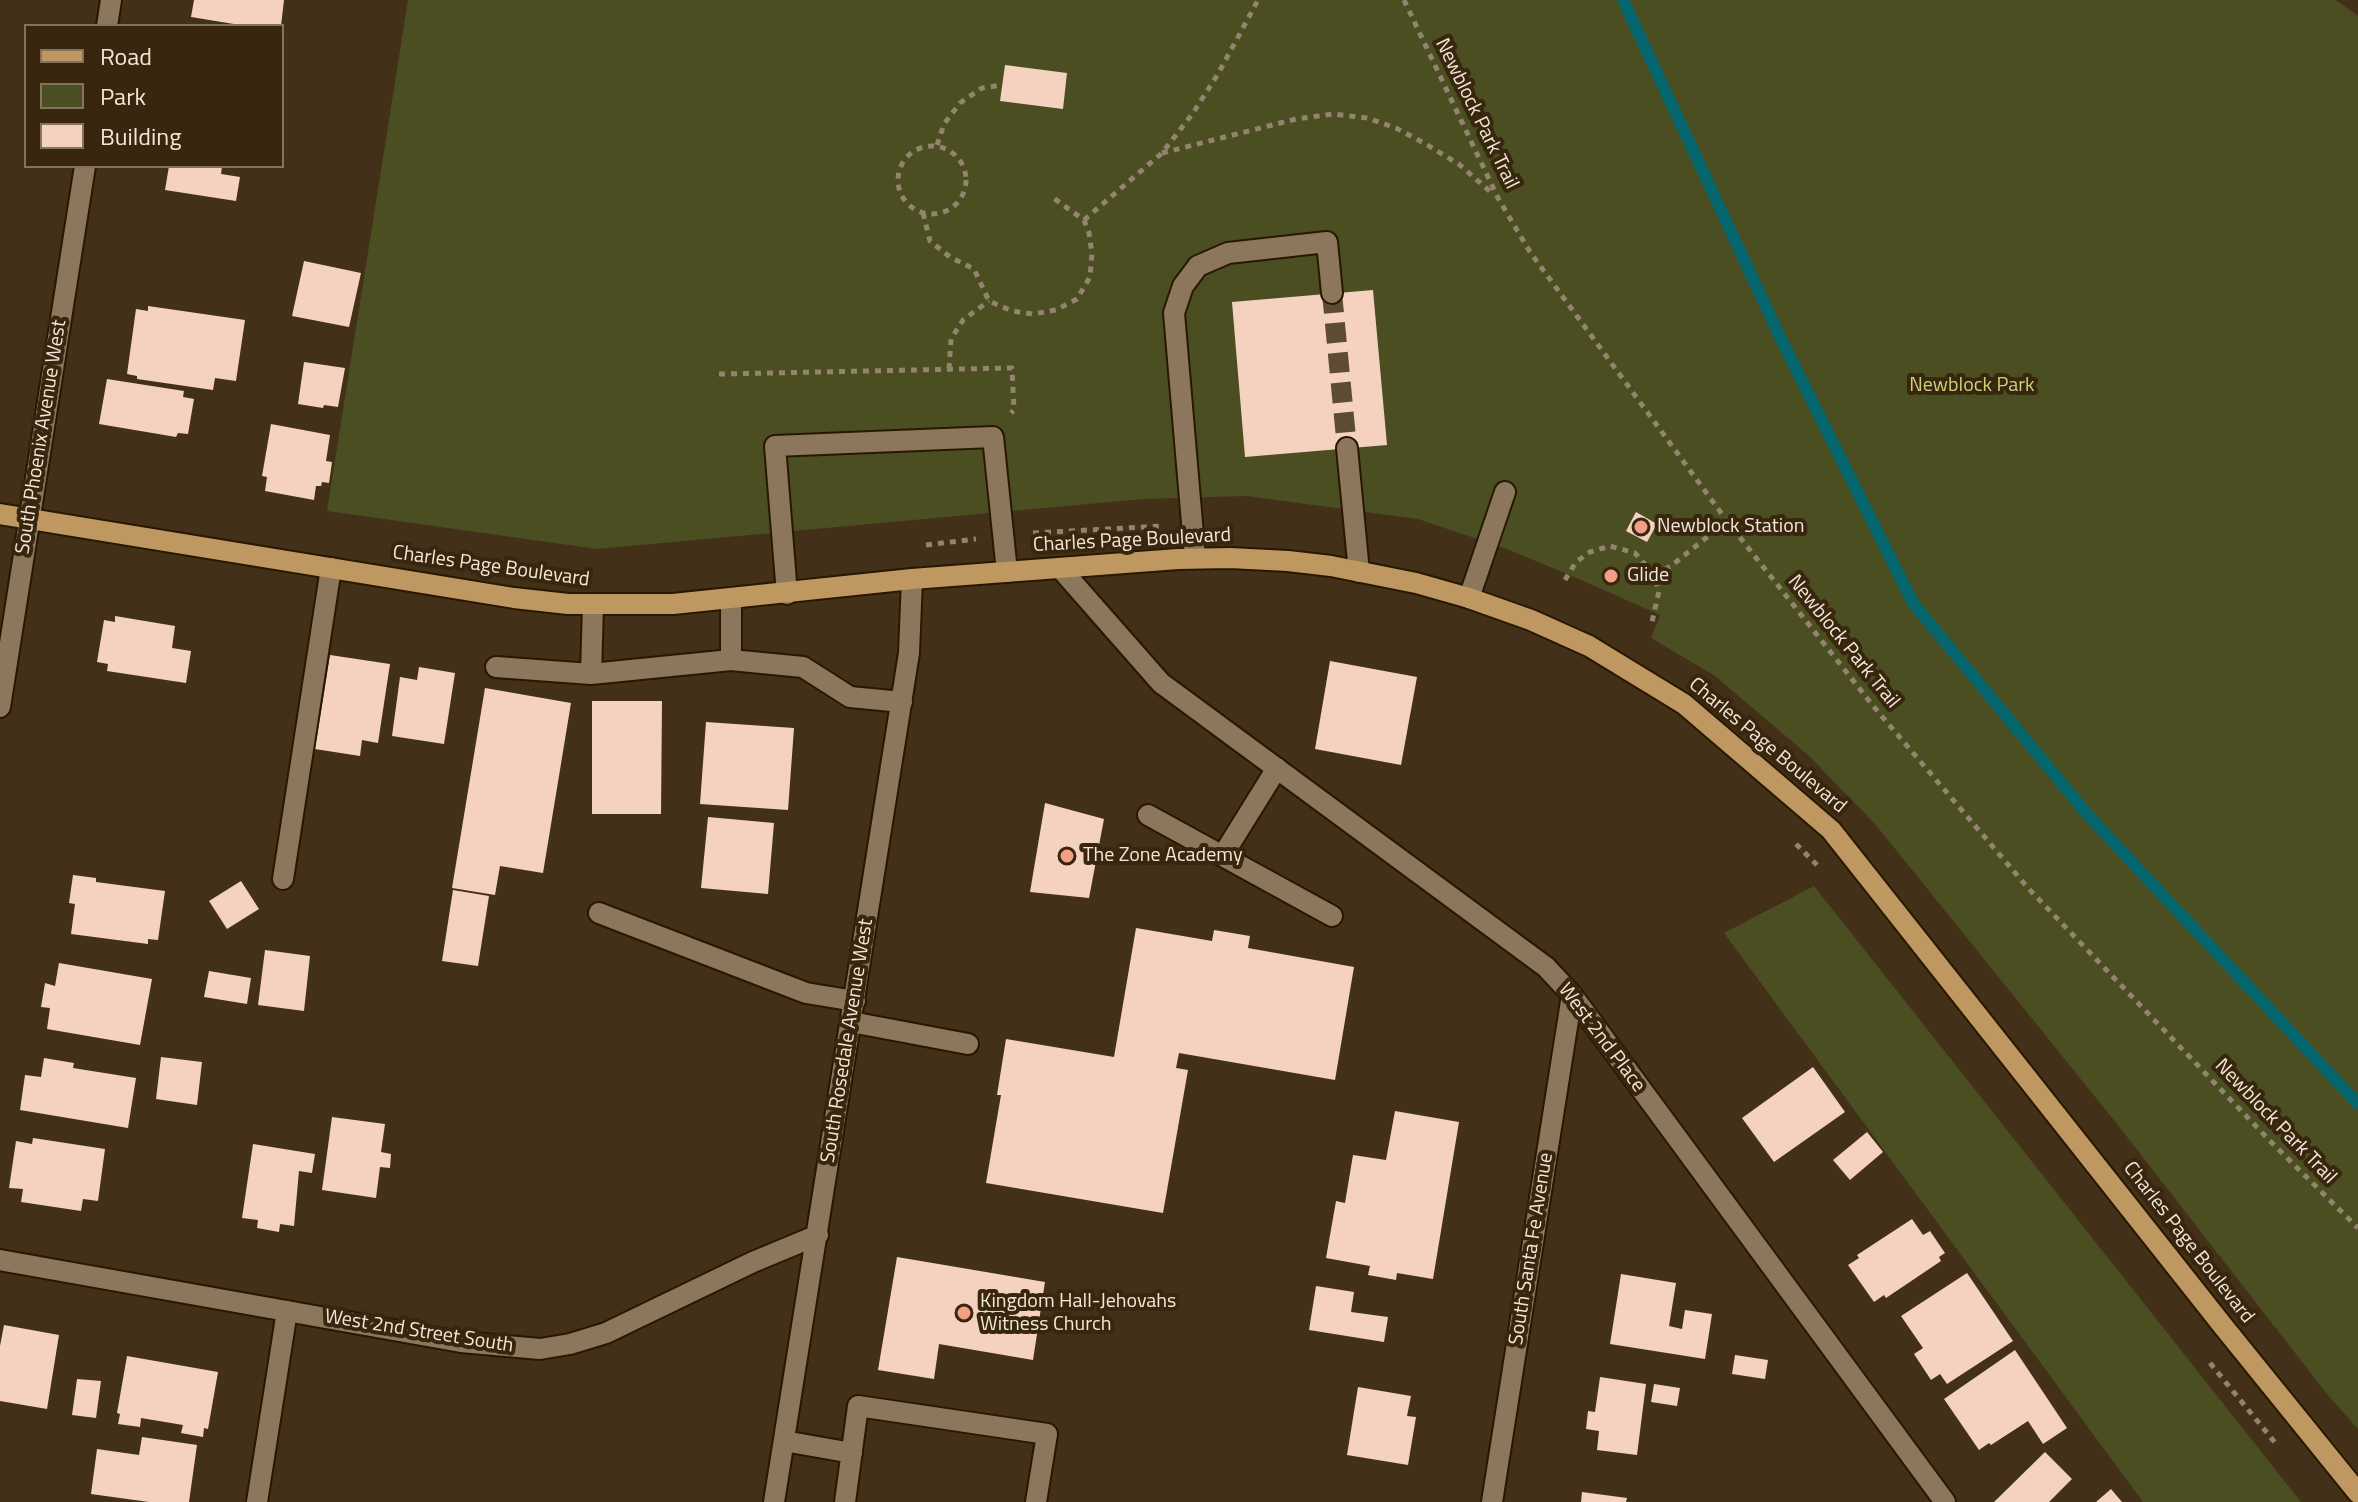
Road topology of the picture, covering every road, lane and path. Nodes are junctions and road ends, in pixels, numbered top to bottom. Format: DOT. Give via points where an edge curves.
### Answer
graph roads {
  1 [pos="111,0"];
  2 [pos="1258,0"];
  3 [pos="1404,0"];
  4 [pos="107,24"];
  5 [pos="1002,85"];
  6 [pos="937,145"];
  7 [pos="1162,153"];
  8 [pos="85,168"];
  9 [pos="1052,197"];
  10 [pos="1498,198"];
  11 [pos="923,213"];
  12 [pos="1084,220"];
  13 [pos="1332,293"];
  14 [pos="989,301"];
  15 [pos="949,369"];
  16 [pos="719,374"];
  17 [pos="993,437"];
  18 [pos="1347,448"];
  19 [pos="1505,492"];
  20 [pos="0,514"];
  21 [pos="29,519"];
  22 [pos="1727,521"];
  23 [pos="1193,526"];
  24 [pos="1003,536"];
  25 [pos="917,546"];
  26 [pos="1195,558"];
  27 [pos="331,568"];
  28 [pos="1060,568"];
  29 [pos="1007,572"];
  30 [pos="1359,572"];
  31 [pos="1654,575"];
  32 [pos="912,579"];
  33 [pos="1565,580"];
  34 [pos="787,594"];
  35 [pos="1469,598"];
  36 [pos="731,599"];
  37 [pos="593,605"];
  38 [pos="1652,622"];
  39 [pos="731,660"];
  40 [pos="496,667"];
  41 [pos="591,674"];
  42 [pos="902,702"];
  43 [pos="0,707"];
  44 [pos="1277,768"];
  45 [pos="1148,815"];
  46 [pos="1789,836"];
  47 [pos="1223,855"];
  48 [pos="1824,873"];
  49 [pos="283,879"];
  50 [pos="599,913"];
  51 [pos="1332,916"];
  52 [pos="1572,995"];
  53 [pos="853,1011"];
  54 [pos="968,1044"];
  55 [pos="2358,1228"];
  56 [pos="818,1235"];
  57 [pos="0,1260"];
  58 [pos="287,1311"];
  59 [pos="2206,1358"];
  60 [pos="784,1441"];
  61 [pos="852,1453"];
  62 [pos="2285,1455"];
  63 [pos="2358,1493"];
  64 [pos="257,1502"];
  65 [pos="774,1502"];
  66 [pos="845,1502"];
  67 [pos="1036,1502"];
  68 [pos="1492,1502"];
  69 [pos="1945,1502"];
  1 -- 4 [label="street"];
  2 -- 7 [label="path" via="1218,74"];
  3 -- 10 [label="path, Newblock Park Trail"];
  5 -- 6 [label="path" via="982,88 960,103"];
  6 -- 11 [label="path" via="919,148 904,160 897,179 901,195"];
  6 -- 11 [label="path" via="954,153 965,169 965,189 942,213"];
  7 -- 10 [label="path" via="1296,119 1333,114 1367,118 1424,143"];
  7 -- 12 [label="path"];
  8 -- 21 [label="street, South Phoenix Avenue West"];
  9 -- 12 [label="path"];
  10 -- 22 [label="path, Newblock Park Trail" via="1576,318"];
  11 -- 14 [label="path" via="930,241 974,269"];
  12 -- 14 [label="path" via="1092,254 1090,277 1077,299 1033,314"];
  13 -- 23 [label="street" via="1327,242 1228,253 1198,266 1183,286 1174,313"];
  14 -- 15 [label="path" via="963,320 951,339"];
  15 -- 16 [label="path"];
  15 -- 17 [label="path" via="1012,368 1014,410"];
  17 -- 24 [label="street"];
  17 -- 34 [label="street" via="775,446"];
  18 -- 30 [label="street"];
  19 -- 35 [label="street"];
  20 -- 21 [label="main road, Charles Page Boulevard"];
  21 -- 27 [label="main road, Charles Page Boulevard"];
  21 -- 43 [label="street, South Phoenix Avenue West"];
  22 -- 31 [label="path"];
  22 -- 55 [label="path, Newblock Park Trail" via="1874,707 2028,888"];
  23 -- 24 [label="path, Charles Page Boulevard"];
  23 -- 26 [label="street"];
  24 -- 25 [label="path, Charles Page Boulevard"];
  24 -- 29 [label="street"];
  26 -- 28 [label="main road, Charles Page Boulevard"];
  26 -- 30 [label="main road, Charles Page Boulevard" via="1288,561"];
  27 -- 37 [label="main road, Charles Page Boulevard" via="514,598"];
  27 -- 49 [label="street"];
  28 -- 29 [label="main road, Charles Page Boulevard"];
  28 -- 44 [label="street, West 2nd Place" via="1161,683"];
  29 -- 32 [label="main road, Charles Page Boulevard"];
  30 -- 35 [label="main road, Charles Page Boulevard"];
  31 -- 33 [label="path" via="1635,553 1610,546 1576,562"];
  31 -- 38 [label="path" via="1659,591"];
  32 -- 34 [label="main road, Charles Page Boulevard"];
  32 -- 42 [label="street, South Rosedale Avenue West"];
  34 -- 36 [label="main road, Charles Page Boulevard"];
  35 -- 63 [label="main road, Charles Page Boulevard" via="1554,630 1638,674 1684,704 1831,830"];
  36 -- 37 [label="main road, Charles Page Boulevard"];
  36 -- 39 [label="street"];
  37 -- 41 [label="street"];
  39 -- 41 [label="street"];
  39 -- 42 [label="street" via="803,667 850,697"];
  40 -- 41 [label="street"];
  42 -- 53 [label="street, South Rosedale Avenue West"];
  44 -- 47 [label="street"];
  44 -- 52 [label="street, West 2nd Place" via="1519,946"];
  45 -- 47 [label="street"];
  46 -- 48 [label="path"];
  47 -- 51 [label="street"];
  50 -- 53 [label="street"];
  52 -- 68 [label="street, South Santa Fe Avenue"];
  52 -- 69 [label="street, West 2nd Place"];
  53 -- 54 [label="street"];
  53 -- 56 [label="street, South Rosedale Avenue West"];
  56 -- 58 [label="street, West 2nd Street South" via="606,1333 540,1349 461,1342"];
  56 -- 60 [label="street, South Rosedale Avenue West"];
  57 -- 58 [label="street, West 2nd Street South"];
  58 -- 64 [label="street"];
  59 -- 62 [label="path"];
  60 -- 61 [label="street"];
  60 -- 65 [label="street, South Rosedale Avenue West"];
  61 -- 66 [label="street"];
  61 -- 67 [label="street" via="858,1406 1047,1434"];
}
